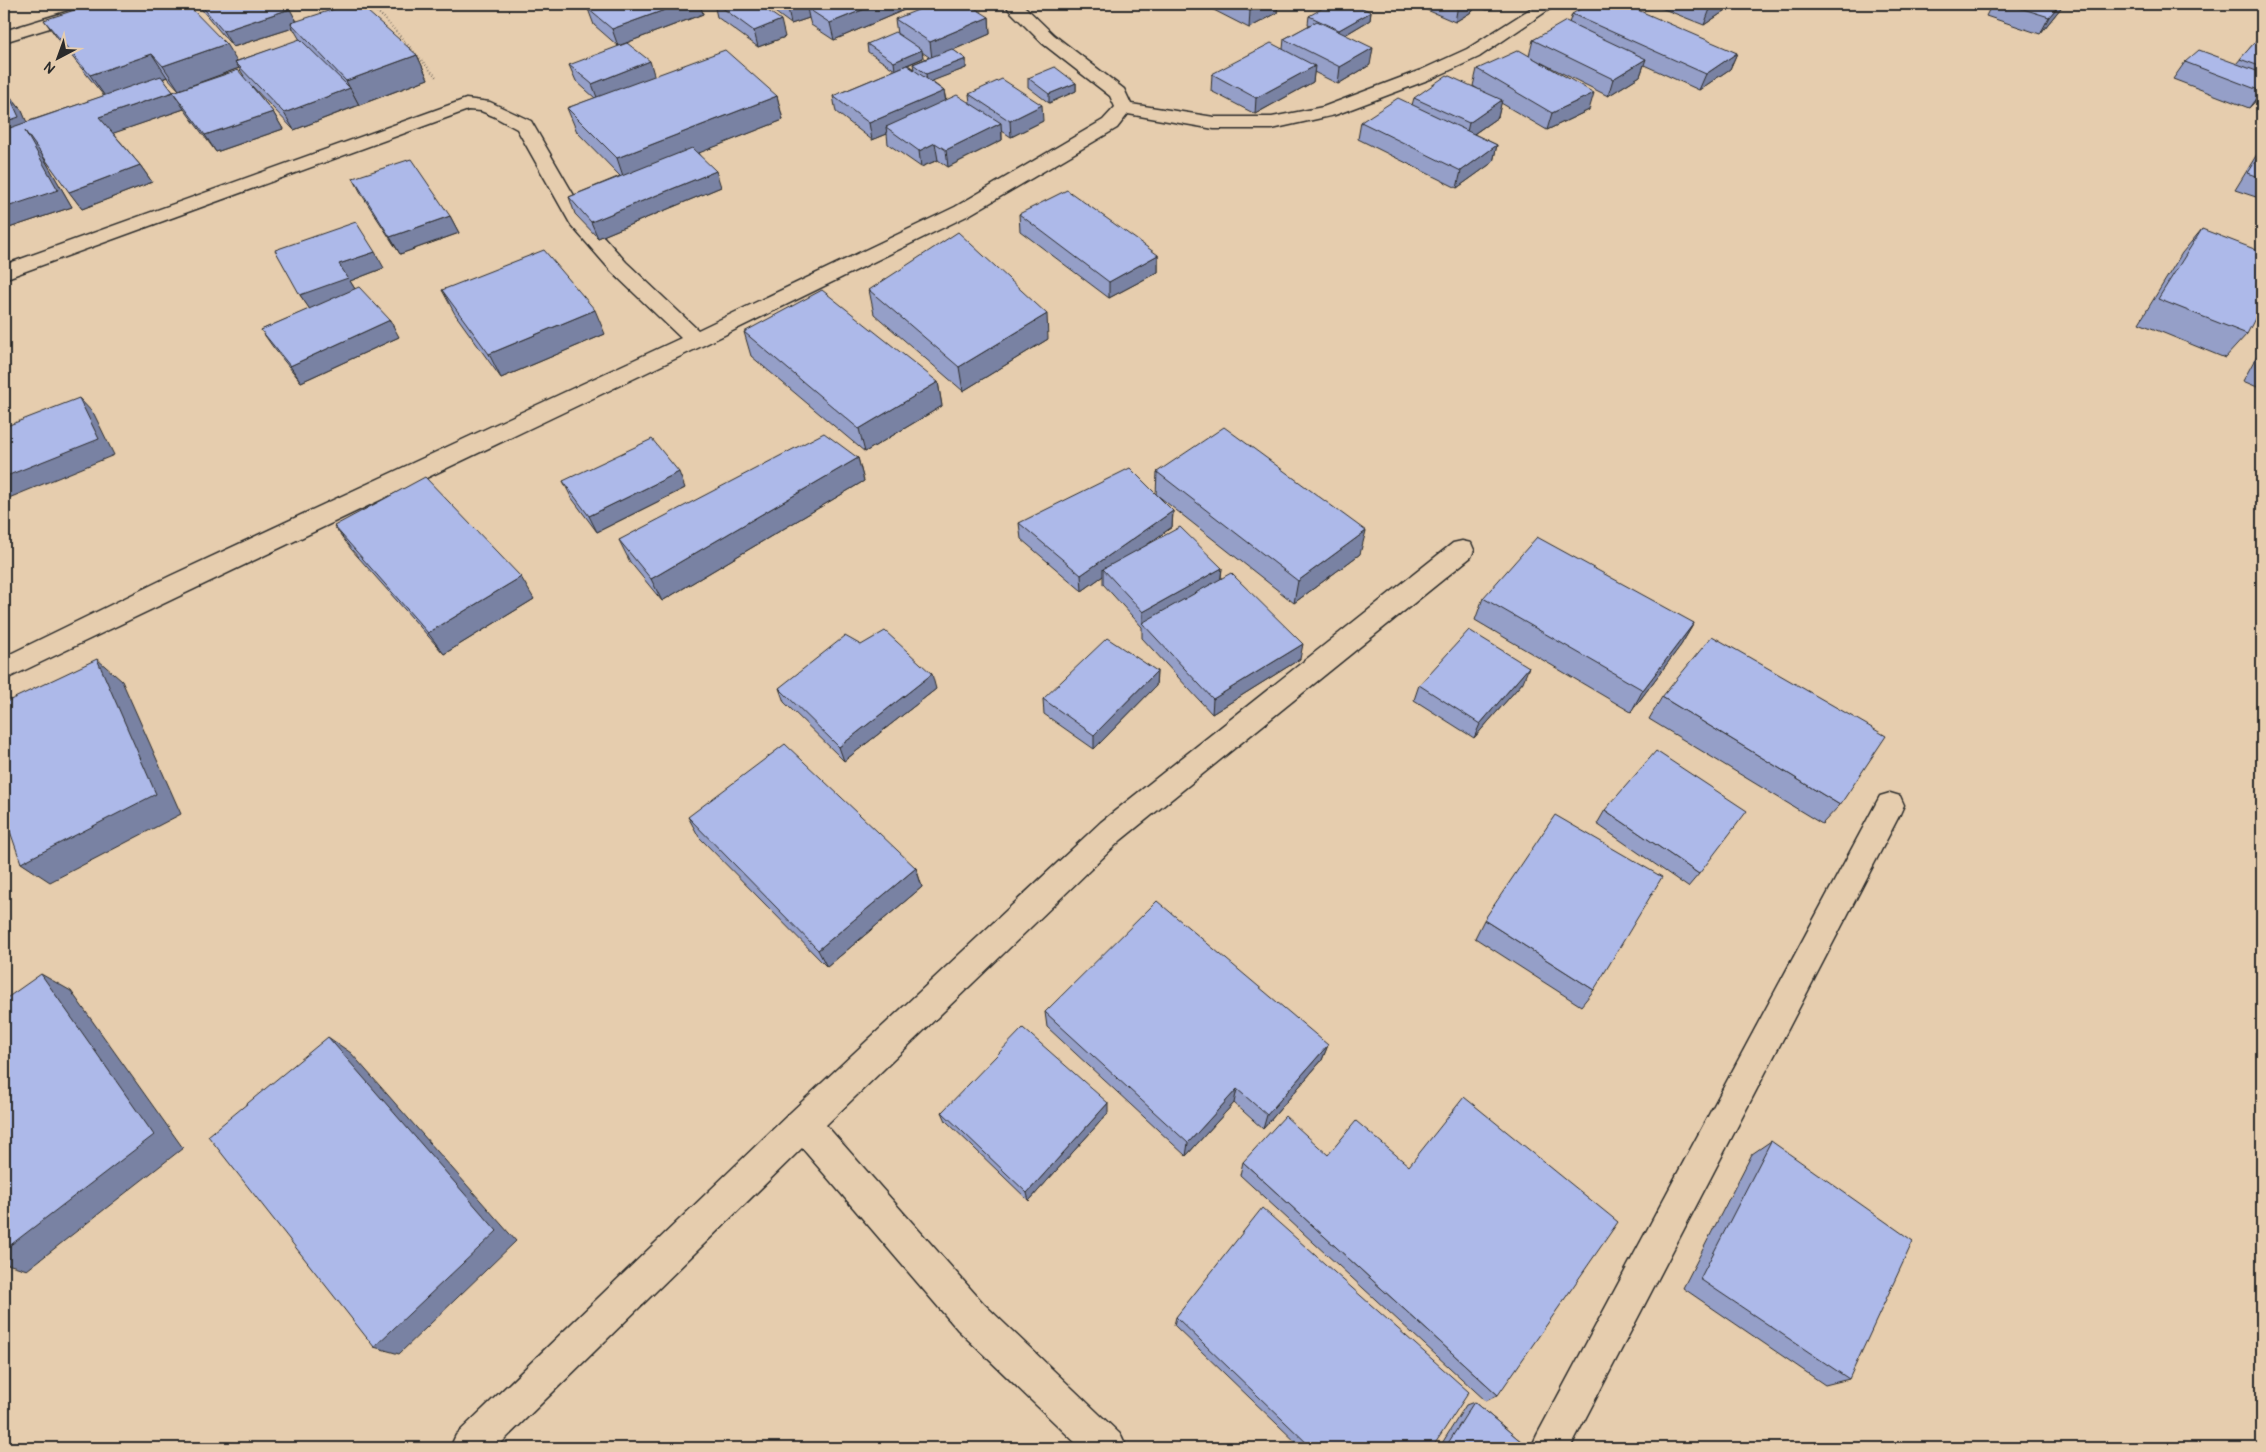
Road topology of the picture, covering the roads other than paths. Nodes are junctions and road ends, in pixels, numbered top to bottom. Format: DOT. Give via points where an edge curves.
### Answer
graph roads {
  1 [pos="110,4"];
  2 [pos="1016,4"];
  3 [pos="1549,4"];
  4 [pos="4,37"];
  5 [pos="1124,108"];
  6 [pos="4,272"];
  7 [pos="696,340"];
  8 [pos="1462,550"];
  9 [pos="4,670"];
  10 [pos="1890,806"];
  11 [pos="803,1124"];
  12 [pos="469,1448"];
  13 [pos="1108,1448"];
  14 [pos="1550,1448"];
  1 -- 4 [label="street"];
  2 -- 5 [label="street" via="1048,39 1118,93"];
  3 -- 5 [label="street" via="1473,53 1328,111 1272,123 1214,123"];
  5 -- 7 [label="street" via="1110,124 962,211"];
  6 -- 7 [label="street" via="466,104 484,106 524,125 578,221 618,267"];
  7 -- 9 [label="street" via="179,583"];
  8 -- 11 [label="street" via="1111,831"];
  10 -- 14 [label="street"];
  11 -- 12 [label="street"];
  11 -- 13 [label="street" via="971,1317"];
}
